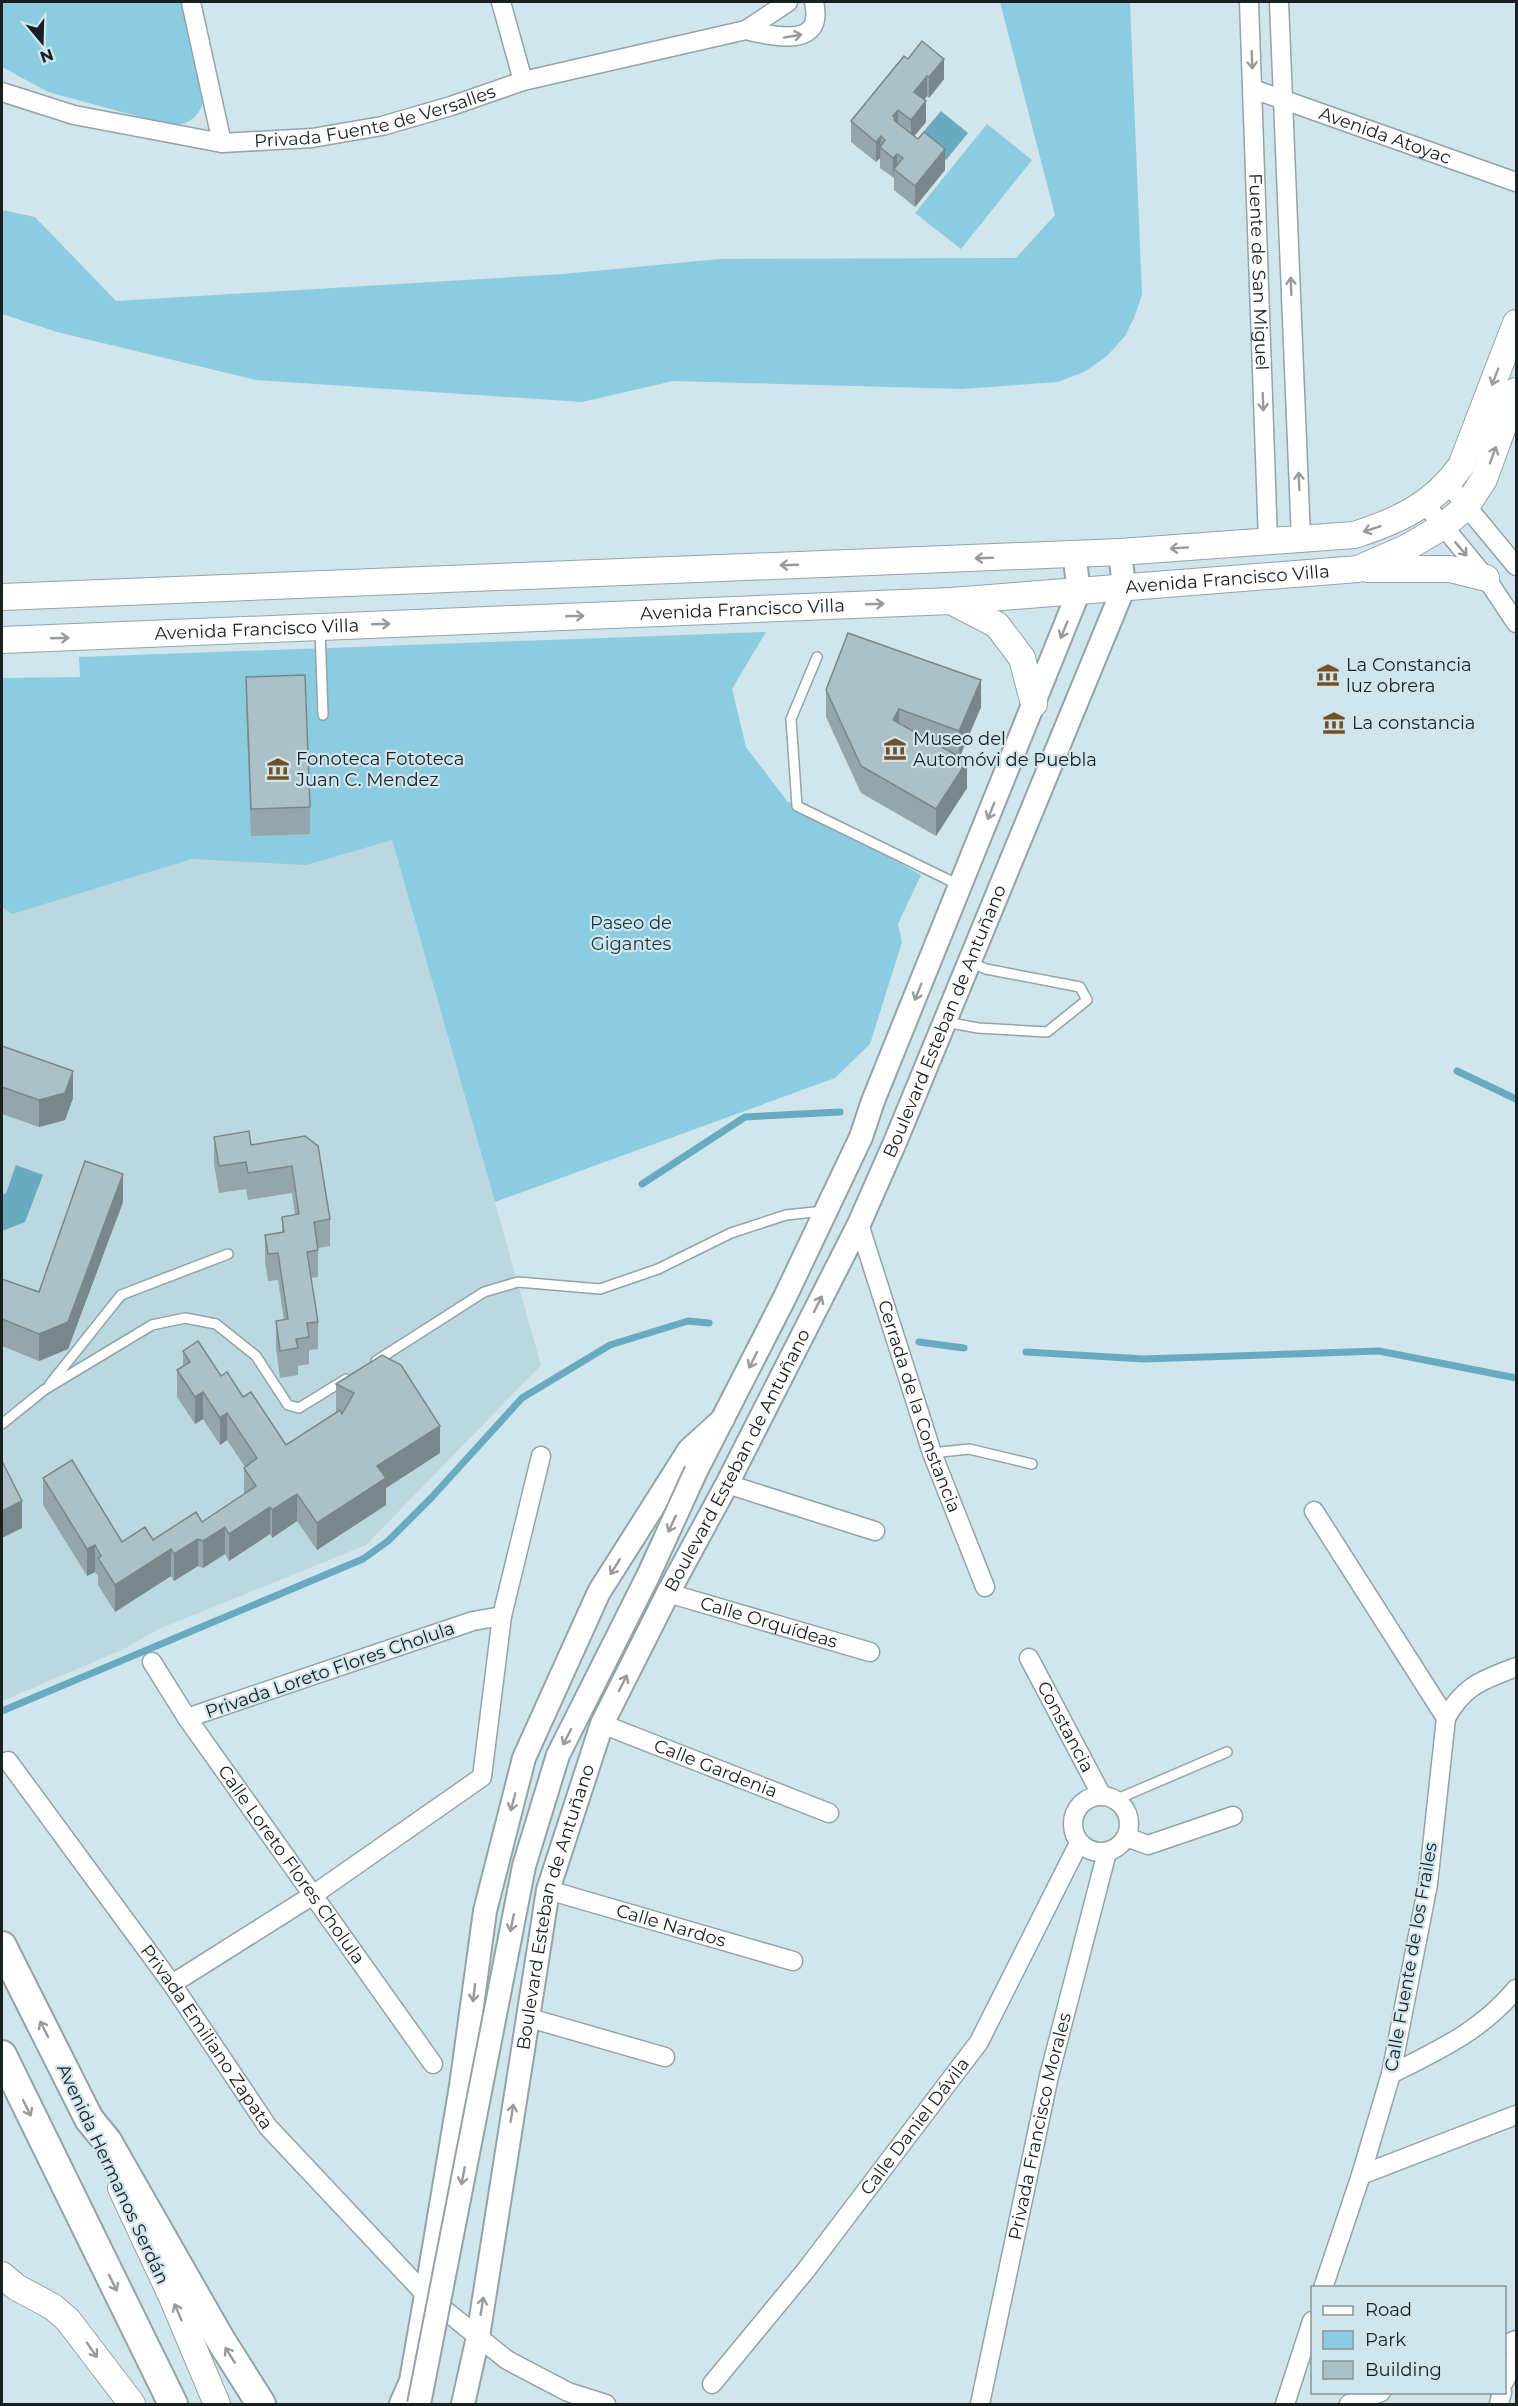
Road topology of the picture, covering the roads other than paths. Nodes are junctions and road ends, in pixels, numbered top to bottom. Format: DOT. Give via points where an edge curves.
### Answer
graph roads {
  1 [pos="191,2"];
  2 [pos="501,2"];
  3 [pos="788,2"];
  4 [pos="814,2"];
  5 [pos="1249,2"];
  6 [pos="1279,2"];
  7 [pos="746,30"];
  8 [pos="523,81"];
  9 [pos="1253,89"];
  10 [pos="2,93"];
  11 [pos="1283,99"];
  12 [pos="222,143"];
  13 [pos="1516,182"];
  14 [pos="1516,323"];
  15 [pos="1516,391"];
  16 [pos="1448,484"];
  17 [pos="1425,504"];
  18 [pos="1466,507"];
  19 [pos="1442,527"];
  20 [pos="1301,539"];
  21 [pos="1268,541"];
  22 [pos="1120,552"];
  23 [pos="1074,554"];
  24 [pos="1516,566"];
  25 [pos="1358,569"];
  26 [pos="1486,578"];
  27 [pos="1124,587"];
  28 [pos="1079,591"];
  29 [pos="2,597"];
  30 [pos="951,601"];
  31 [pos="1516,623"];
  32 [pos="320,627"];
  33 [pos="2,640"];
  34 [pos="817,657"];
  35 [pos="1034,704"];
  36 [pos="323,715"];
  37 [pos="961,886"];
  38 [pos="969,962"];
  39 [pos="945,1021"];
  40 [pos="826,1211"];
  41 [pos="859,1224"];
  42 [pos="228,1254"];
  43 [pos="367,1366"];
  44 [pos="357,1372"];
  45 [pos="44,1390"];
  46 [pos="723,1419"];
  47 [pos="2,1424"];
  48 [pos="932,1453"];
  49 [pos="541,1456"];
  50 [pos="1032,1464"];
  51 [pos="727,1484"];
  52 [pos="1314,1510"];
  53 [pos="875,1531"];
  54 [pos="985,1587"];
  55 [pos="668,1593"];
  56 [pos="502,1616"];
  57 [pos="870,1652"];
  58 [pos="1029,1658"];
  59 [pos="152,1662"];
  60 [pos="1516,1667"];
  61 [pos="187,1718"];
  62 [pos="1446,1718"];
  63 [pos="602,1724"];
  64 [pos="1227,1752"];
  65 [pos="8,1761"];
  66 [pos="1108,1798"];
  67 [pos="829,1813"];
  68 [pos="1233,1816"];
  69 [pos="1126,1837"];
  70 [pos="1079,1843"];
  71 [pos="1107,1852"];
  72 [pos="548,1890"];
  73 [pos="313,1895"];
  74 [pos="2,1946"];
  75 [pos="793,1961"];
  76 [pos="172,1984"];
  77 [pos="1516,1989"];
  78 [pos="526,2017"];
  79 [pos="2,2055"];
  80 [pos="665,2057"];
  81 [pos="434,2064"];
  82 [pos="1390,2074"];
  83 [pos="1516,2115"];
  84 [pos="89,2119"];
  85 [pos="1361,2175"];
  86 [pos="6,2284"];
  87 [pos="1324,2286"];
  88 [pos="426,2295"];
  89 [pos="1311,2324"];
  90 [pos="477,2337"];
  91 [pos="1516,2356"];
  92 [pos="1506,2378"];
  93 [pos="712,2384"];
  94 [pos="1376,2394"];
  95 [pos="255,2395"];
  96 [pos="132,2404"];
  97 [pos="173,2404"];
  98 [pos="217,2404"];
  99 [pos="276,2404"];
  100 [pos="401,2404"];
  101 [pos="419,2404"];
  102 [pos="463,2404"];
  103 [pos="606,2404"];
  104 [pos="980,2404"];
  105 [pos="1285,2404"];
  106 [pos="1349,2404"];
  1 -- 12 [label="street"];
  2 -- 8 [label="street"];
  3 -- 7 [label="street, Privada Fuente de Versalles"];
  7 -- 4 [label="street, Privada Fuente de Versalles, one-way" via="783,38 802,36 812,27"];
  5 -- 9 [label="street, Fuente de San Miguel, one-way"];
  6 -- 11 [label="street, Fuente de San Miguel"];
  7 -- 8 [label="street, Privada Fuente de Versalles"];
  8 -- 12 [label="street, Privada Fuente de Versalles" via="382,126 312,138"];
  9 -- 11 [label="street, Avenida Atoyac"];
  9 -- 21 [label="street, Fuente de San Miguel, one-way"];
  10 -- 12 [label="street, Privada Fuente de Versalles" via="74,115"];
  11 -- 13 [label="street, Avenida Atoyac"];
  20 -- 11 [label="street, Fuente de San Miguel, one-way"];
  14 -- 16 [label="main road, one-way" via="1461,466"];
  18 -- 15 [label="main road, one-way" via="1484,479"];
  16 -- 17 [label="main road, Avenida Francisco Villa"];
  16 -- 18 [label="street"];
  17 -- 19 [label="street"];
  17 -- 20 [label="main road, Avenida Francisco Villa, one-way" via="1391,523 1354,535"];
  18 -- 19 [label="main road, Avenida Francisco Villa"];
  18 -- 24 [label="street"];
  19 -- 25 [label="main road, Avenida Francisco Villa"];
  19 -- 26 [label="street, one-way"];
  20 -- 21 [label="main road, Avenida Francisco Villa"];
  21 -- 22 [label="main road, Avenida Francisco Villa, one-way"];
  22 -- 23 [label="main road, Avenida Francisco Villa"];
  22 -- 27 [label="street, Boulevard Esteban de Antuñano"];
  23 -- 28 [label="street, Boulevard Esteban de Antuñano"];
  23 -- 29 [label="main road, Avenida Francisco Villa, one-way"];
  25 -- 26 [label="main road" via="1450,569"];
  25 -- 27 [label="main road, Avenida Francisco Villa"];
  26 -- 31 [label="street"];
  27 -- 28 [label="main road, Avenida Francisco Villa"];
  27 -- 38 [label="street, Boulevard Esteban de Antuñano"];
  28 -- 30 [label="main road, Avenida Francisco Villa"];
  28 -- 35 [label="street, Boulevard Esteban de Antuñano, one-way"];
  32 -- 30 [label="main road, Avenida Francisco Villa, one-way"];
  30 -- 35 [label="main road" via="997,625 1022,658"];
  33 -- 32 [label="main road, Avenida Francisco Villa, one-way"];
  32 -- 36 [label="lane"];
  34 -- 37 [label="lane" via="791,719 797,806"];
  35 -- 37 [label="street, Boulevard Esteban de Antuñano, one-way"];
  37 -- 40 [label="street, Boulevard Esteban de Antuñano, one-way" via="861,1137"];
  38 -- 39 [label="street, Boulevard Esteban de Antuñano"];
  38 -- 39 [label="lane" via="986,969 1080,987 1087,1000 1047,1032 978,1028"];
  39 -- 41 [label="street, Boulevard Esteban de Antuñano"];
  40 -- 43 [label="lane" via="786,1215 731,1233 658,1269 600,1289 518,1282 484,1292"];
  40 -- 46 [label="street, Boulevard Esteban de Antuñano, one-way"];
  41 -- 48 [label="street, Cerrada de la Constancia"];
  51 -- 41 [label="street, Boulevard Esteban de Antuñano, one-way"];
  42 -- 45 [label="lane" via="121,1295"];
  44 -- 45 [label="lane" via="299,1408 288,1405 256,1356 216,1324 186,1318 152,1326"];
  45 -- 47 [label="lane"];
  46 -- 88 [label="street, one-way" via="689,1450 599,1592 524,1758 485,1911"];
  46 -- 101 [label="street, Boulevard Esteban de Antuñano, one-way, bridge" via="558,1755 524,1866"];
  48 -- 50 [label="lane" via="969,1449"];
  48 -- 54 [label="street, Cerrada de la Constancia"];
  49 -- 56 [label="street"];
  51 -- 53 [label="street"];
  51 -- 55 [label="street, Boulevard Esteban de Antuñano"];
  52 -- 62 [label="street"];
  55 -- 57 [label="street, Calle Orquídeas"];
  63 -- 55 [label="street, Boulevard Esteban de Antuñano, one-way"];
  56 -- 61 [label="street, Privada Loreto Flores Cholula" via="473,1621"];
  56 -- 73 [label="street" via="482,1777"];
  58 -- 66 [label="street, Constancia"];
  59 -- 61 [label="street, Calle Loreto Flores Cholula"];
  60 -- 62 [label="street" via="1466,1690"];
  61 -- 73 [label="street, Calle Loreto Flores Cholula"];
  62 -- 82 [label="street, Calle Fuente de los Frailes" via="1428,1884"];
  63 -- 67 [label="street, Calle Gardenia"];
  63 -- 72 [label="street, Boulevard Esteban de Antuñano"];
  64 -- 66 [label="lane"];
  65 -- 76 [label="street, Privada Emiliano Zapata"];
  66 -- 69 [label="street" via="1125,1810 1129,1823"];
  66 -- 70 [label="street" via="1091,1798 1075,1812 1072,1823"];
  68 -- 69 [label="street" via="1148,1845"];
  69 -- 71 [label="street"];
  70 -- 71 [label="street"];
  70 -- 93 [label="street, Calle Daniel Dávila" via="979,2042 806,2270"];
  71 -- 104 [label="street, Privada Francisco Morales" via="1049,2076"];
  72 -- 75 [label="street, Calle Nardos"];
  72 -- 78 [label="street, Boulevard Esteban de Antuñano"];
  73 -- 76 [label="street"];
  73 -- 81 [label="street, Calle Loreto Flores Cholula"];
  84 -- 74 [label="main road, Avenida Hermanos Serdán, one-way"];
  76 -- 88 [label="street, Privada Emiliano Zapata" via="268,2127"];
  77 -- 82 [label="street" via="1498,2010 1464,2036"];
  78 -- 80 [label="street"];
  90 -- 78 [label="street, Boulevard Esteban de Antuñano, one-way"];
  79 -- 97 [label="main road, one-way"];
  82 -- 85 [label="street, Calle Fuente de los Frailes"];
  83 -- 85 [label="street"];
  95 -- 84 [label="main road, one-way" via="107,2140"];
  98 -- 84 [label="main road, Avenida Hermanos Serdán, one-way"];
  85 -- 87 [label="street, Calle Fuente de los Frailes"];
  86 -- 96 [label="main road, one-way" via="53,2307 68,2320"];
  88 -- 90 [label="street, Privada Emiliano Zapata"];
  88 -- 100 [label="street" via="411,2381"];
  89 -- 105 [label="street"];
  90 -- 102 [label="street, Boulevard Esteban de Antuñano"];
  90 -- 103 [label="street, Privada Emiliano Zapata" via="507,2360 568,2392"];
  91 -- 92 [label="street"];
  94 -- 106 [label="street"];
  95 -- 99 [label="street"];
}
